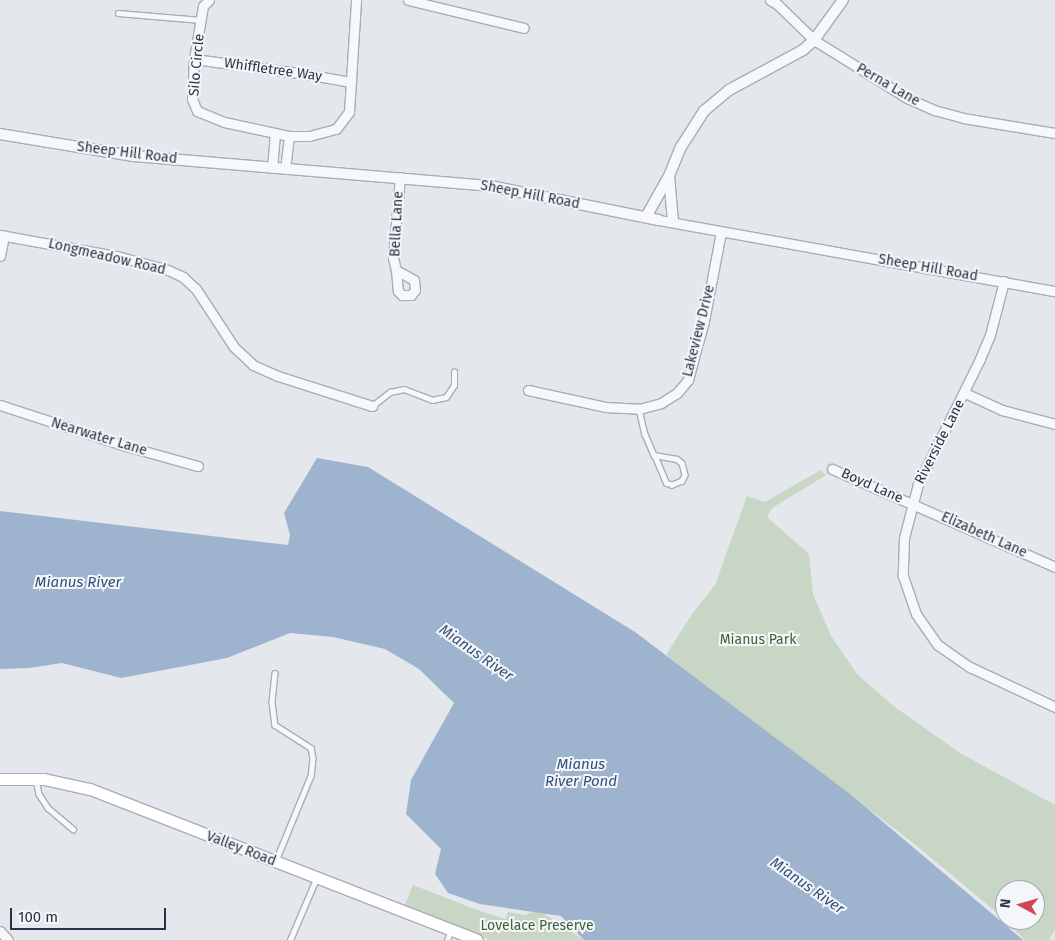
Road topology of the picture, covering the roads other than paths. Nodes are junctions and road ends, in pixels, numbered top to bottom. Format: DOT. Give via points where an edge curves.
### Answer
graph roads {
  1 [pos="209,0"];
  2 [pos="356,0"];
  3 [pos="408,0"];
  4 [pos="770,0"];
  5 [pos="843,0"];
  6 [pos="118,13"];
  7 [pos="201,20"];
  8 [pos="524,28"];
  9 [pos="814,40"];
  10 [pos="194,59"];
  11 [pos="351,82"];
  12 [pos="275,133"];
  13 [pos="1055,133"];
  14 [pos="0,134"];
  15 [pos="289,136"];
  16 [pos="272,168"];
  17 [pos="285,169"];
  18 [pos="669,176"];
  19 [pos="400,178"];
  20 [pos="646,217"];
  21 [pos="659,220"];
  22 [pos="673,222"];
  23 [pos="721,232"];
  24 [pos="2,235"];
  25 [pos="0,256"];
  26 [pos="396,270"];
  27 [pos="1004,281"];
  28 [pos="1055,290"];
  29 [pos="454,372"];
  30 [pos="528,390"];
  31 [pos="965,393"];
  32 [pos="0,405"];
  33 [pos="372,406"];
  34 [pos="639,409"];
  35 [pos="1055,424"];
  36 [pos="654,455"];
  37 [pos="198,466"];
  38 [pos="832,469"];
  39 [pos="912,504"];
  40 [pos="1055,567"];
  41 [pos="274,673"];
  42 [pos="1055,707"];
  43 [pos="36,778"];
  44 [pos="0,779"];
  45 [pos="74,829"];
  46 [pos="276,862"];
  47 [pos="317,878"];
  48 [pos="0,930"];
  49 [pos="449,935"];
  50 [pos="8,940"];
  51 [pos="290,940"];
  52 [pos="477,940"];
  1 -- 7 [label="street, Silo Circle" via="203,6"];
  2 -- 11 [label="street, Silo Circle"];
  3 -- 8 [label="street"];
  4 -- 9 [label="street, Perna Lane"];
  5 -- 9 [label="street"];
  6 -- 7 [label="lane"];
  7 -- 10 [label="street, Silo Circle"];
  9 -- 13 [label="street, Perna Lane" via="907,98 934,110"];
  9 -- 18 [label="street" via="787,60 718,97 697,119"];
  10 -- 11 [label="street, Whiffletree Way"];
  10 -- 12 [label="street, Silo Circle" via="192,99 197,112 224,122"];
  11 -- 15 [label="street, Silo Circle" via="348,112 336,129 309,136"];
  12 -- 15 [label="street, Silo Circle"];
  12 -- 16 [label="street"];
  14 -- 16 [label="street, Sheep Hill Road" via="133,156"];
  15 -- 17 [label="street"];
  16 -- 17 [label="street, Sheep Hill Road"];
  17 -- 19 [label="street, Sheep Hill Road"];
  18 -- 20 [label="street"];
  18 -- 22 [label="street"];
  19 -- 20 [label="street, Sheep Hill Road" via="490,186"];
  19 -- 26 [label="street, Bella Lane" via="394,243"];
  20 -- 21 [label="street, Sheep Hill Road"];
  21 -- 22 [label="street, Sheep Hill Road"];
  22 -- 23 [label="street, Sheep Hill Road"];
  23 -- 27 [label="street, Sheep Hill Road"];
  23 -- 34 [label="street, Lakeview Drive" via="704,321 688,380 677,393 661,403"];
  24 -- 25 [label="street"];
  24 -- 33 [label="street, Longmeadow Road" via="117,256 168,270 183,277 196,289 234,347 253,365"];
  27 -- 28 [label="street, Sheep Hill Road"];
  27 -- 31 [label="street, Riverside Lane" via="990,335"];
  29 -- 33 [label="lane" via="454,385 446,397 432,400 404,389 390,392"];
  30 -- 34 [label="street, Lakeview Drive" via="605,407"];
  31 -- 35 [label="street" via="1002,410"];
  31 -- 39 [label="street, Riverside Lane" via="926,465"];
  32 -- 37 [label="street, Nearwater Lane"];
  34 -- 36 [label="lane"];
  36 -- 36 [label="lane" via="682,463 685,475 682,481 672,485 666,483"];
  38 -- 39 [label="street, Boyd Lane"];
  39 -- 40 [label="street, Elizabeth Lane"];
  39 -- 42 [label="street, Riverside Lane" via="904,538 903,576 910,603 924,629 938,646 960,662"];
  41 -- 46 [label="lane" via="272,702 275,724 311,748 313,758 310,776"];
  43 -- 44 [label="main road, Valley Road"];
  43 -- 45 [label="lane" via="39,794 48,808"];
  43 -- 46 [label="main road, Valley Road" via="90,789"];
  46 -- 47 [label="main road, Valley Road"];
  47 -- 49 [label="main road, Valley Road"];
  47 -- 51 [label="lane"];
  48 -- 50 [label="street"];
  49 -- 52 [label="main road, Valley Road"];
}
